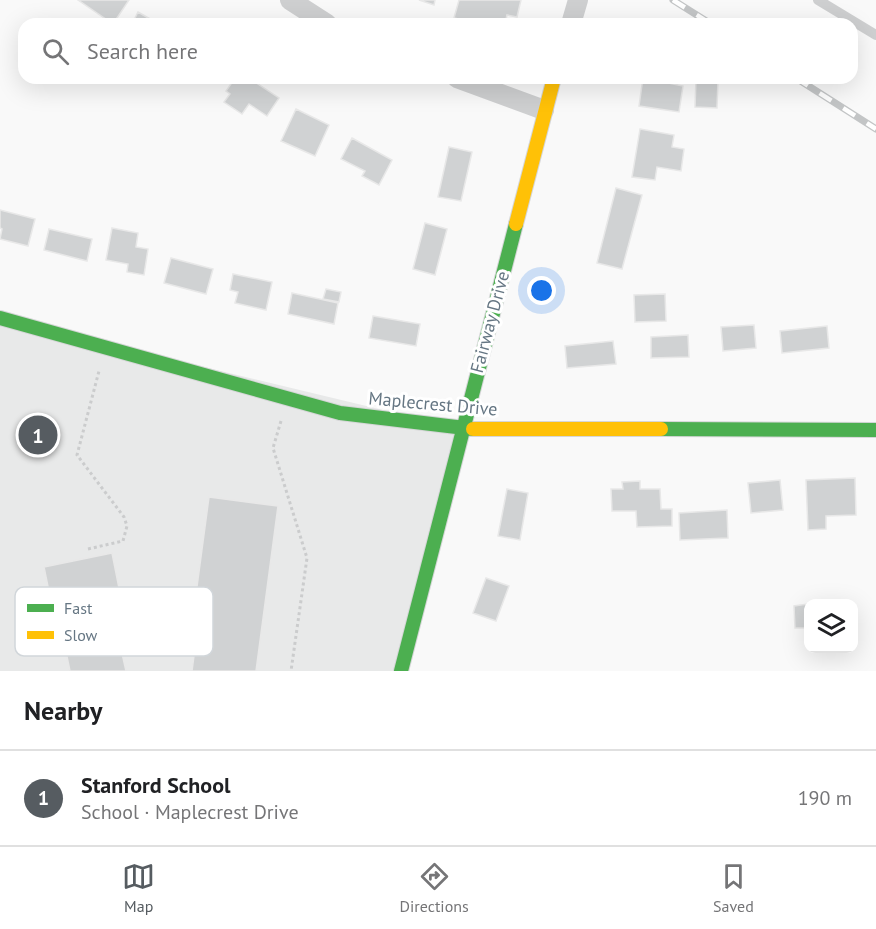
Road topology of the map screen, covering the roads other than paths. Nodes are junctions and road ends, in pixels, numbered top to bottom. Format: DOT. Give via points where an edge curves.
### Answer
graph roads {
  1 [pos="290,0"];
  2 [pos="578,0"];
  3 [pos="818,0"];
  4 [pos="318,18"];
  5 [pos="573,18"];
  6 [pos="848,18"];
  7 [pos="858,24"];
  8 [pos="876,35"];
  9 [pos="473,84"];
  10 [pos="552,84"];
  11 [pos="544,110"];
  12 [pos="0,318"];
  13 [pos="462,429"];
  14 [pos="876,430"];
  15 [pos="401,671"];
  1 -- 4 [label="street"];
  2 -- 5 [label="street"];
  3 -- 6 [label="lane"];
  7 -- 8 [label="lane"];
  9 -- 11 [label="street"];
  10 -- 11 [label="street, Fairway Drive"];
  11 -- 13 [label="street, Fairway Drive"];
  12 -- 13 [label="street, Maplecrest Drive" via="340,413"];
  13 -- 14 [label="street, Maplecrest Drive"];
  13 -- 15 [label="street, Fairway Drive"];
}
